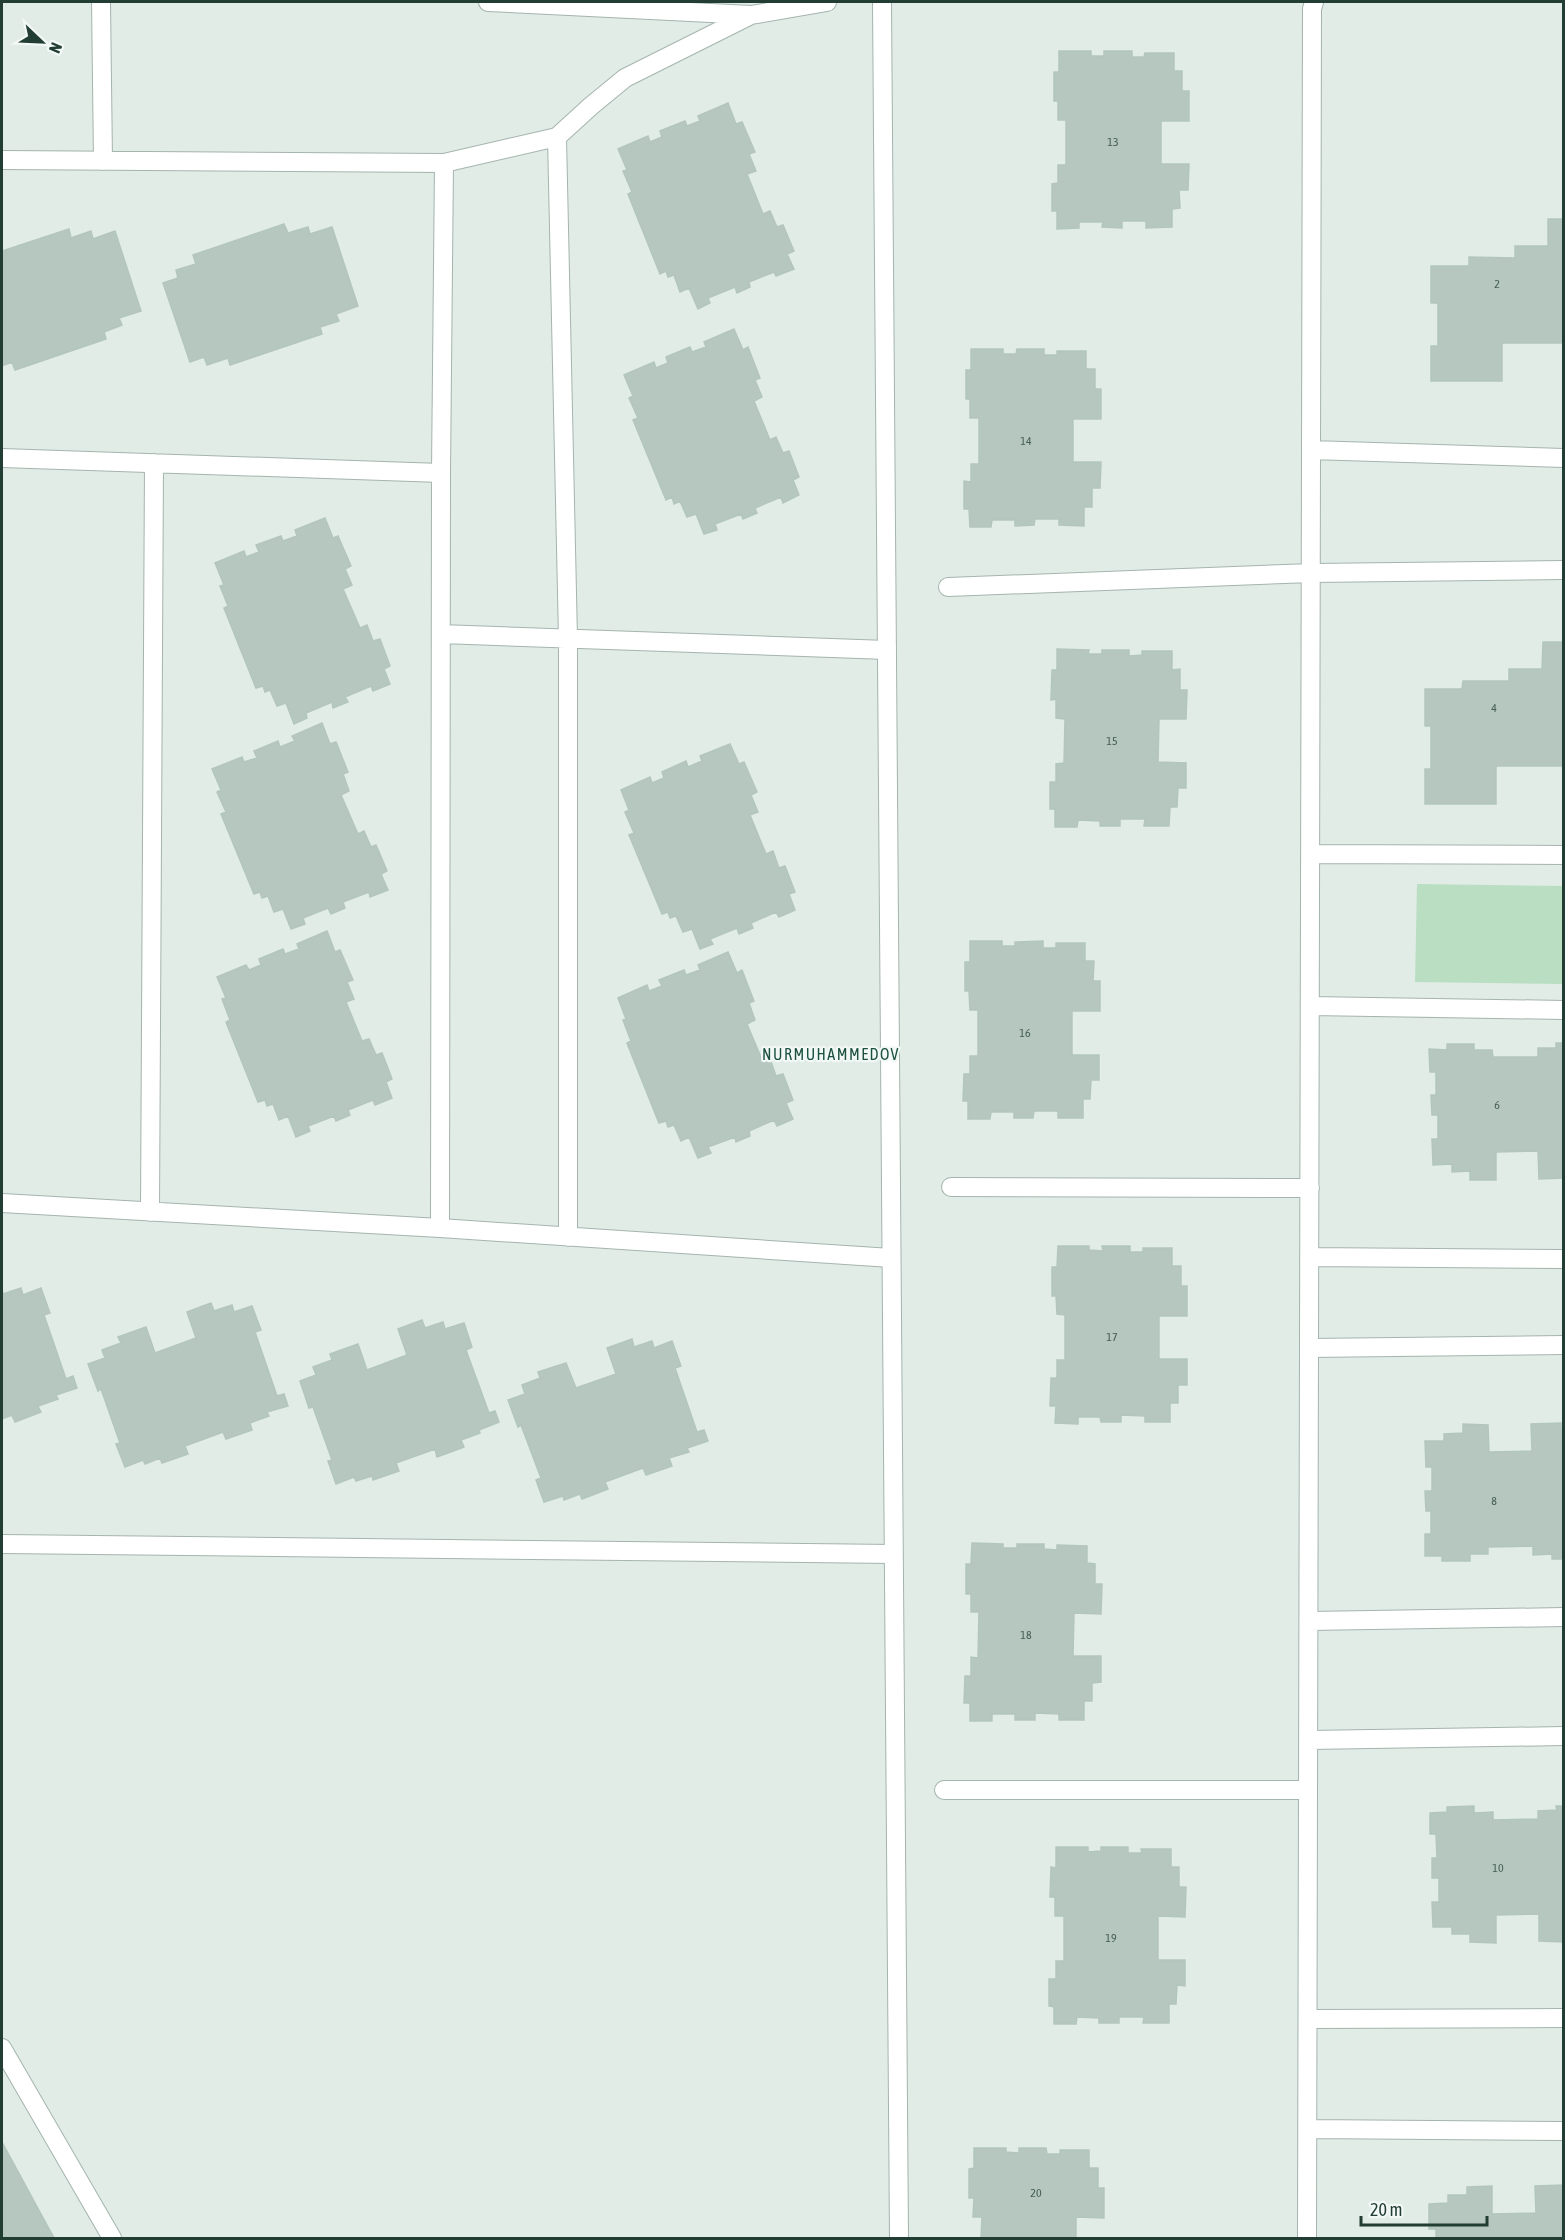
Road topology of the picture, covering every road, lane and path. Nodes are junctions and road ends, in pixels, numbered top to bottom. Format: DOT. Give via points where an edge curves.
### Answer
graph roads {
  1 [pos="101,2"];
  2 [pos="489,2"];
  3 [pos="827,2"];
  4 [pos="882,2"];
  5 [pos="1314,2"];
  6 [pos="751,15"];
  7 [pos="557,137"];
  8 [pos="2,160"];
  9 [pos="103,161"];
  10 [pos="444,164"];
  11 [pos="1311,450"];
  12 [pos="2,458"];
  13 [pos="1563,458"];
  14 [pos="154,464"];
  15 [pos="441,473"];
  16 [pos="1563,570"];
  17 [pos="1312,573"];
  18 [pos="948,587"];
  19 [pos="441,634"];
  20 [pos="568,639"];
  21 [pos="887,650"];
  22 [pos="1310,854"];
  23 [pos="1563,855"];
  24 [pos="1310,1006"];
  25 [pos="1563,1010"];
  26 [pos="951,1187"];
  27 [pos="1310,1188"];
  28 [pos="2,1203"];
  29 [pos="150,1212"];
  30 [pos="440,1228"];
  31 [pos="568,1237"];
  32 [pos="1309,1257"];
  33 [pos="891,1258"];
  34 [pos="1563,1259"];
  35 [pos="1563,1345"];
  36 [pos="1309,1348"];
  37 [pos="2,1544"];
  38 [pos="894,1554"];
  39 [pos="1563,1617"];
  40 [pos="1309,1621"];
  41 [pos="1563,1736"];
  42 [pos="1309,1740"];
  43 [pos="944,1790"];
  44 [pos="1308,1790"];
  45 [pos="1563,2018"];
  46 [pos="1308,2019"];
  47 [pos="2,2048"];
  48 [pos="1308,2129"];
  49 [pos="1563,2131"];
  50 [pos="112,2238"];
  51 [pos="899,2238"];
  52 [pos="1307,2238"];
  1 -- 9 [label="street"];
  2 -- 6 [label="street"];
  3 -- 6 [label="street"];
  4 -- 21 [label="street"];
  5 -- 11 [label="street"];
  6 -- 7 [label="street" via="625,78"];
  7 -- 10 [label="street"];
  7 -- 20 [label="street"];
  8 -- 9 [label="street"];
  9 -- 10 [label="street"];
  10 -- 15 [label="street"];
  11 -- 13 [label="street"];
  11 -- 17 [label="street"];
  12 -- 14 [label="street"];
  14 -- 15 [label="street"];
  14 -- 29 [label="street"];
  15 -- 19 [label="street"];
  16 -- 17 [label="street"];
  17 -- 18 [label="street"];
  17 -- 22 [label="street"];
  19 -- 20 [label="street"];
  19 -- 30 [label="street"];
  20 -- 21 [label="street"];
  20 -- 31 [label="street"];
  21 -- 33 [label="street"];
  22 -- 23 [label="street"];
  22 -- 24 [label="street"];
  24 -- 25 [label="street"];
  24 -- 27 [label="street"];
  26 -- 27 [label="street"];
  27 -- 32 [label="street"];
  28 -- 29 [label="street"];
  29 -- 30 [label="street"];
  30 -- 31 [label="street"];
  31 -- 33 [label="street"];
  32 -- 34 [label="street"];
  32 -- 36 [label="street"];
  33 -- 38 [label="street"];
  35 -- 36 [label="street"];
  36 -- 40 [label="street"];
  37 -- 38 [label="street"];
  38 -- 51 [label="street"];
  39 -- 40 [label="street"];
  40 -- 42 [label="street"];
  41 -- 42 [label="street"];
  42 -- 44 [label="street"];
  43 -- 44 [label="street"];
  44 -- 46 [label="street"];
  45 -- 46 [label="street"];
  46 -- 48 [label="street"];
  47 -- 50 [label="street"];
  48 -- 49 [label="street"];
  48 -- 52 [label="street"];
}
